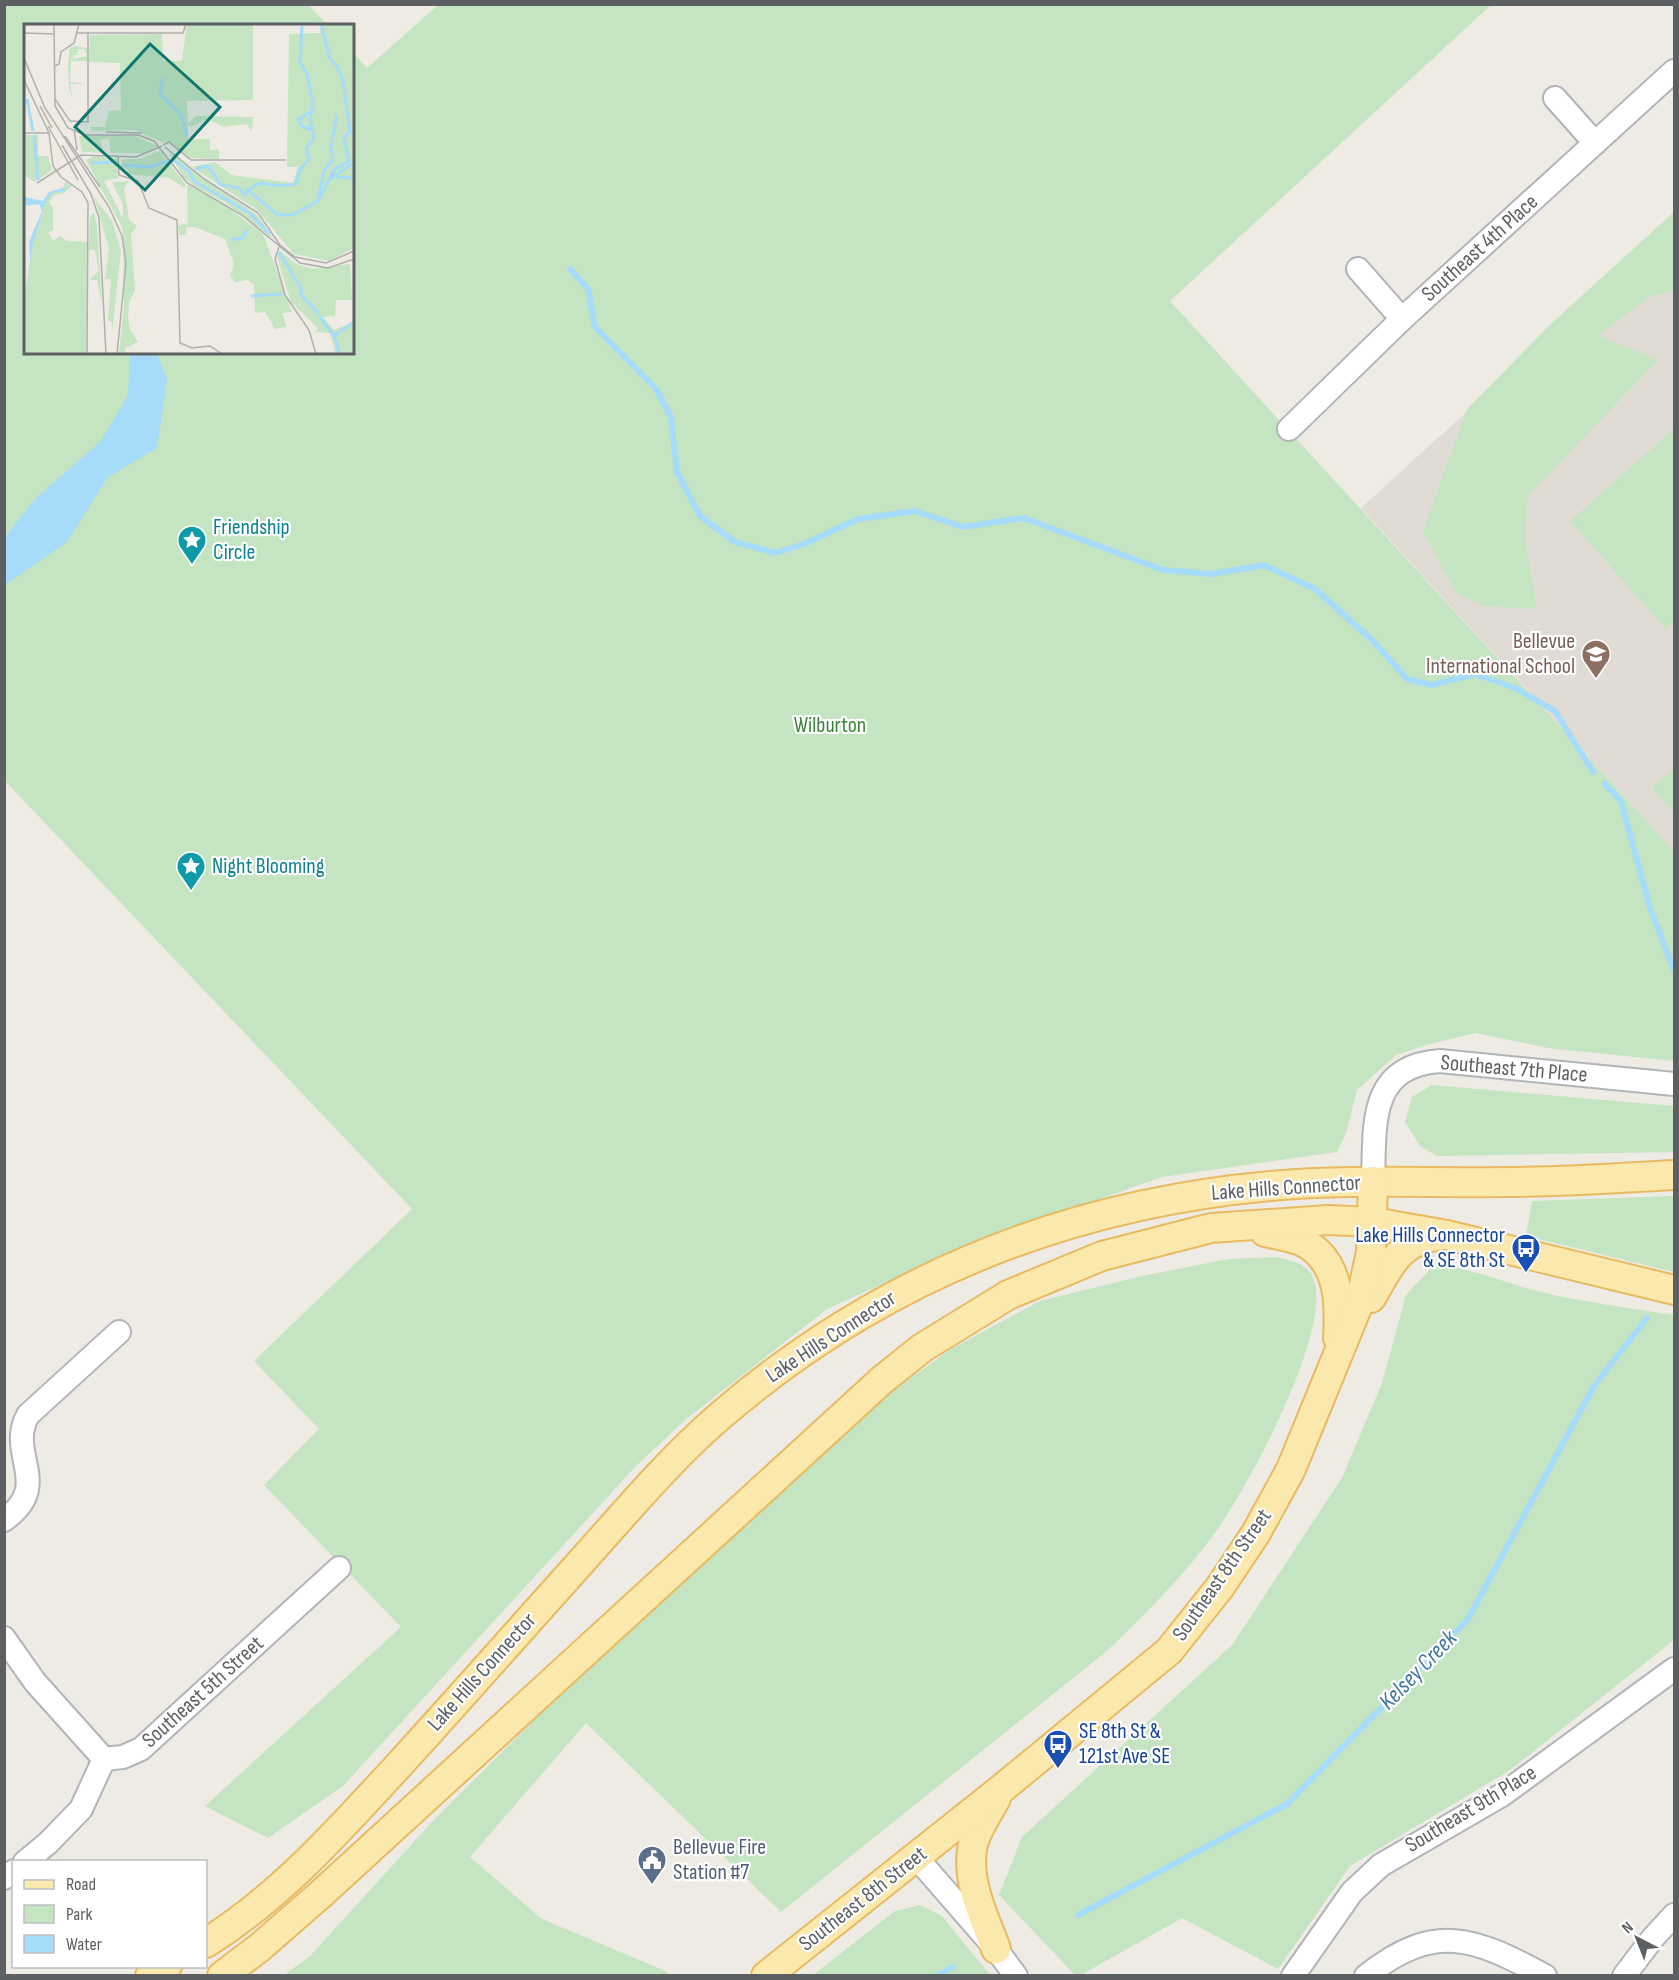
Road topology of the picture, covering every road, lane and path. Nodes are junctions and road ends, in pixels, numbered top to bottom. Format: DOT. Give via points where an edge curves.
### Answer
graph roads {
  1 [pos="1674,70"];
  2 [pos="1555,98"];
  3 [pos="1595,143"];
  4 [pos="1358,269"];
  5 [pos="1402,319"];
  6 [pos="1289,429"];
  7 [pos="1674,1084"];
  8 [pos="1674,1175"];
  9 [pos="1373,1181"];
  10 [pos="1373,1222"];
  11 [pos="1239,1227"];
  12 [pos="1448,1235"];
  13 [pos="1674,1290"];
  14 [pos="119,1332"];
  15 [pos="1338,1354"];
  16 [pos="4,1520"];
  17 [pos="339,1568"];
  18 [pos="4,1638"];
  19 [pos="1674,1670"];
  20 [pos="104,1759"];
  21 [pos="1000,1790"];
  22 [pos="916,1857"];
  23 [pos="27,1860"];
  24 [pos="1674,1915"];
  25 [pos="207,1942"];
  26 [pos="996,1948"];
  27 [pos="164,1968"];
  28 [pos="150,1976"];
  29 [pos="222,1976"];
  30 [pos="766,1976"];
  31 [pos="1016,1976"];
  32 [pos="1293,1976"];
  33 [pos="1366,1976"];
  34 [pos="1545,1976"];
  35 [pos="1624,1976"];
  1 -- 3 [label="street, Southeast 4th Place"];
  2 -- 3 [label="street"];
  3 -- 5 [label="street, Southeast 4th Place"];
  4 -- 5 [label="street"];
  5 -- 6 [label="street, Southeast 4th Place"];
  7 -- 9 [label="street, Southeast 7th Place" via="1440,1060 1411,1065 1397,1073 1384,1094 1373,1133"];
  8 -- 9 [label="main road, Lake Hills Connector" via="1510,1182"];
  9 -- 10 [label="main road, Southeast 8th Street"];
  9 -- 25 [label="main road, Lake Hills Connector" via="1226,1191 1081,1220 993,1248 885,1300 834,1331 779,1368 686,1448 309,1862 260,1905"];
  10 -- 11 [label="main road, Lake Hills Connector" via="1328,1220"];
  10 -- 12 [label="main road, Lake Hills Connector"];
  10 -- 15 [label="main road, Southeast 8th Street" via="1361,1298"];
  11 -- 15 [label="main road" via="1304,1243 1328,1266 1340,1303"];
  11 -- 29 [label="main road, Lake Hills Connector" via="1211,1228 1159,1239 1052,1275 1008,1295 922,1348 841,1417 322,1893"];
  12 -- 13 [label="main road, Lake Hills Connector"];
  12 -- 15 [label="main road" via="1417,1241 1399,1253"];
  14 -- 16 [label="street" via="28,1415 21,1436 29,1487 24,1501"];
  15 -- 21 [label="main road, Southeast 8th Street" via="1291,1468 1256,1533 1220,1587 1169,1651"];
  17 -- 20 [label="street, Southeast 5th Street" via="141,1749 123,1757"];
  18 -- 20 [label="street" via="35,1682"];
  19 -- 32 [label="street, Southeast 9th Place" via="1502,1795 1381,1865 1352,1892"];
  20 -- 23 [label="street" via="81,1809"];
  21 -- 22 [label="main road, Southeast 8th Street"];
  21 -- 26 [label="main road" via="973,1844 972,1869 976,1895"];
  22 -- 26 [label="street"];
  22 -- 30 [label="main road, Southeast 8th Street"];
  24 -- 35 [label="street"];
  26 -- 31 [label="street"];
  27 -- 28 [label="main road"];
  33 -- 34 [label="street" via="1407,1949 1455,1941 1473,1942 1503,1953"];
}
